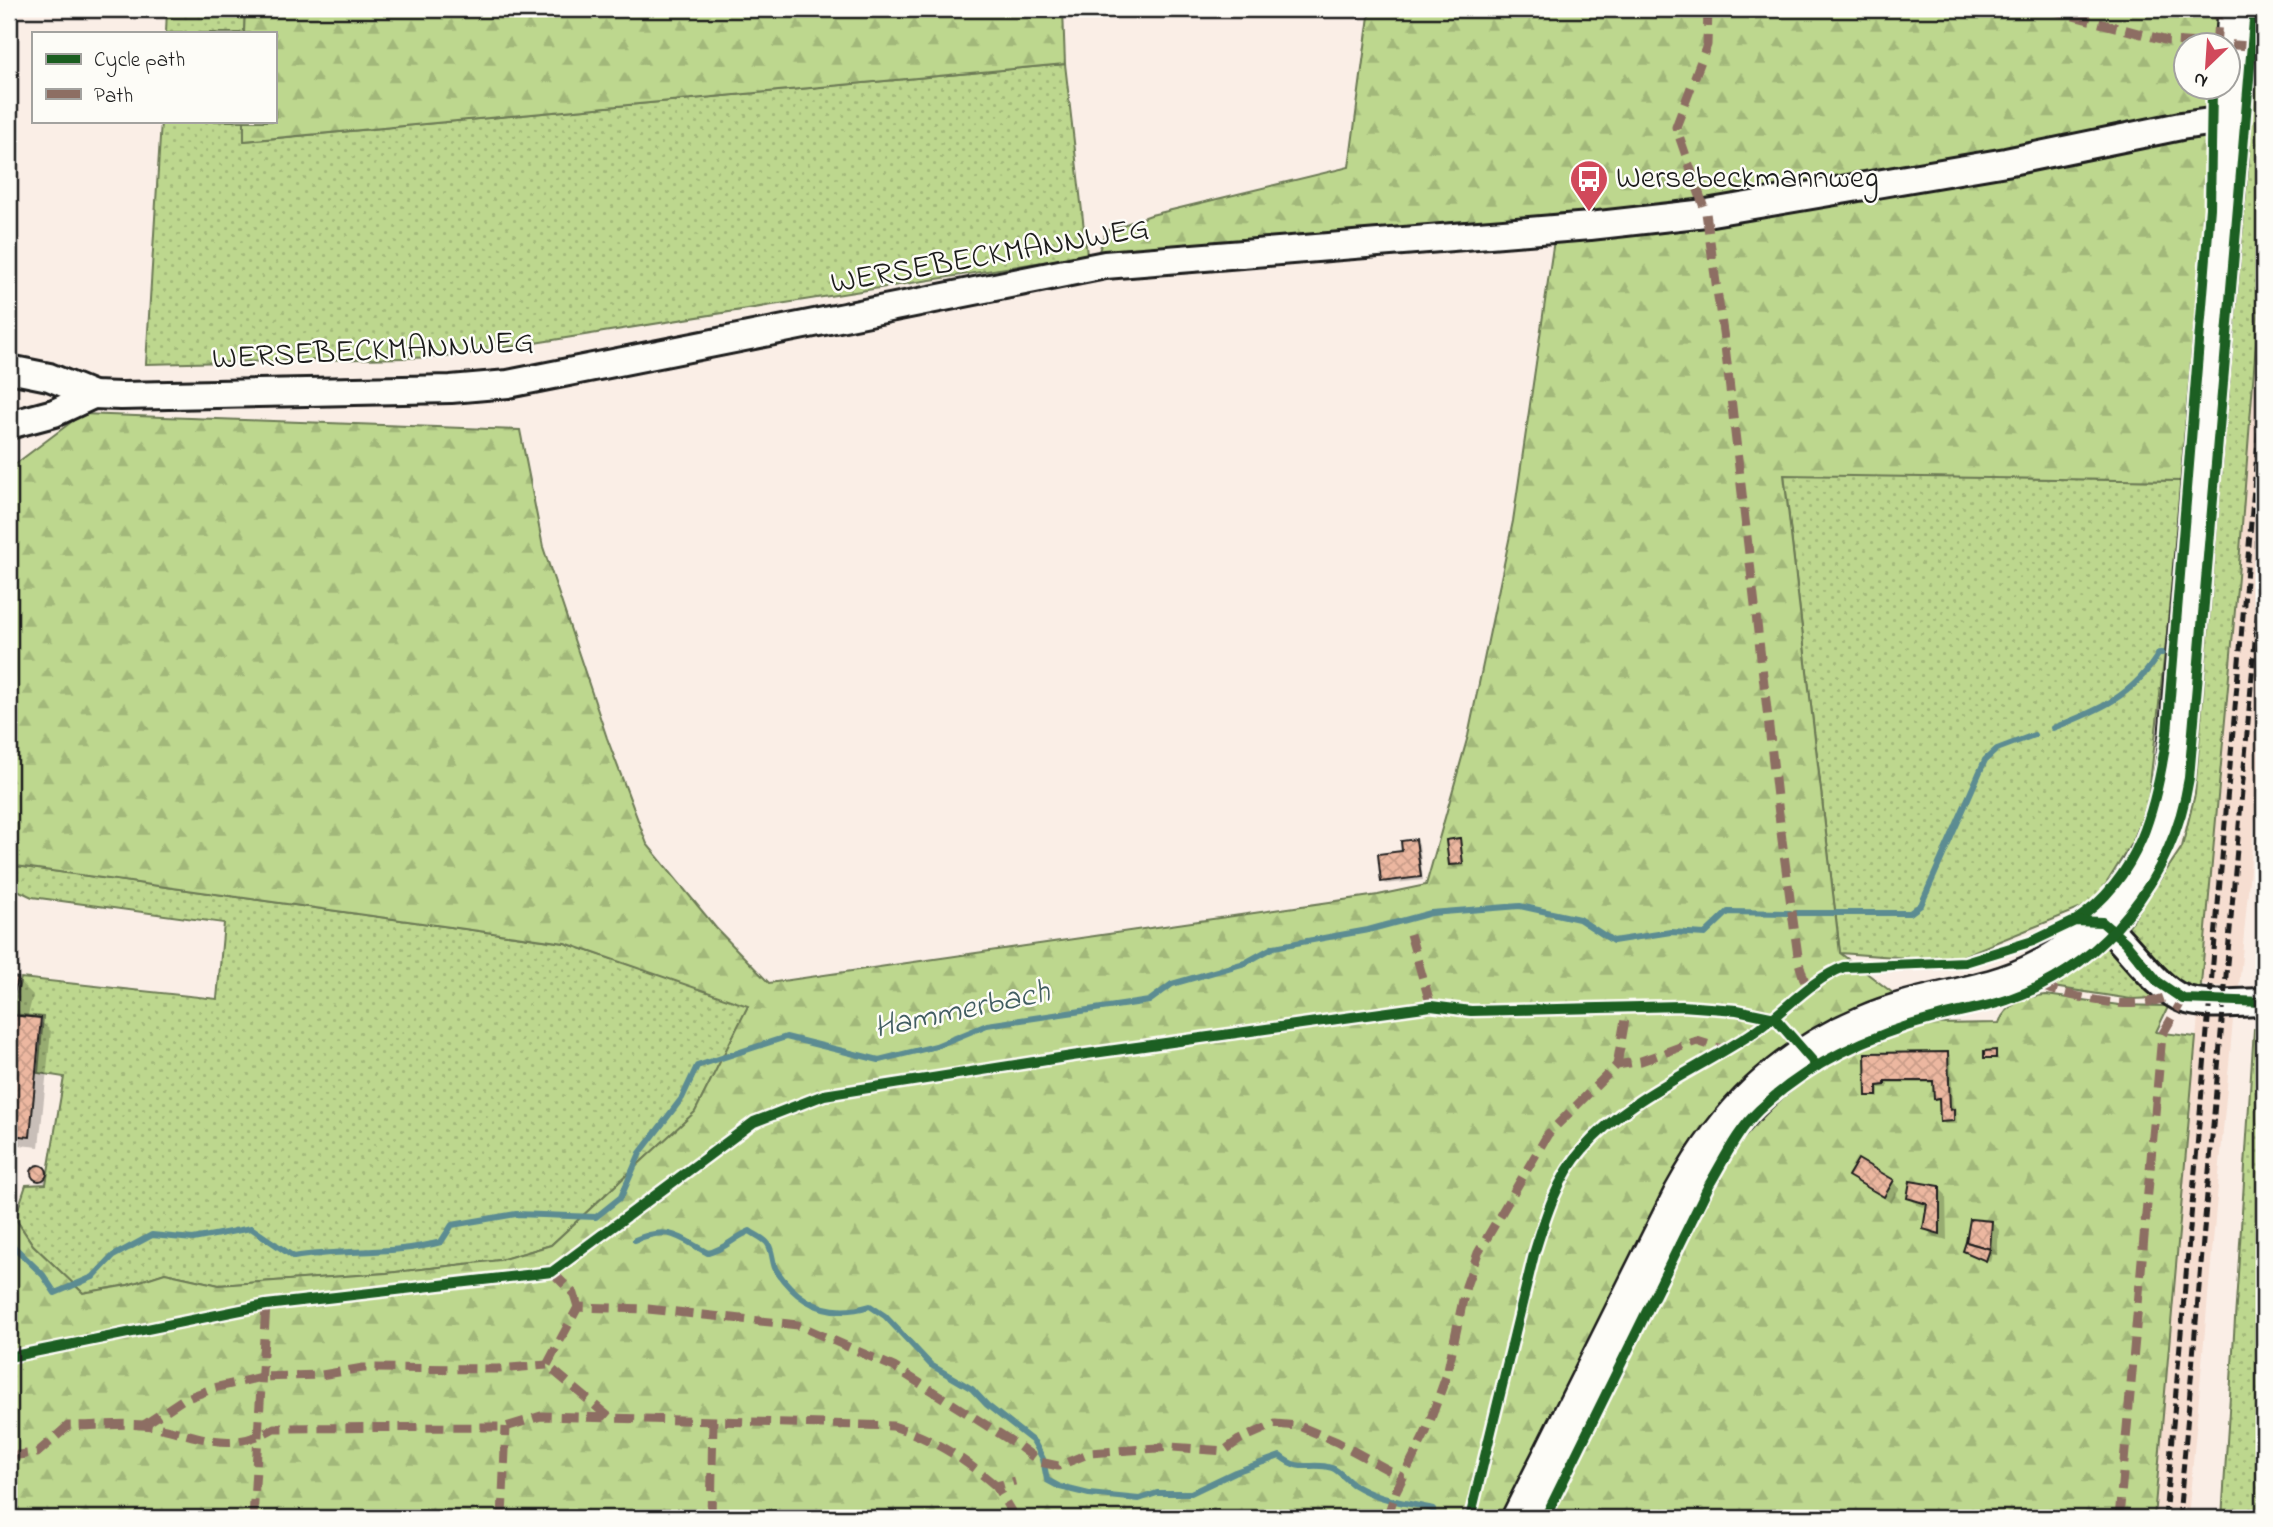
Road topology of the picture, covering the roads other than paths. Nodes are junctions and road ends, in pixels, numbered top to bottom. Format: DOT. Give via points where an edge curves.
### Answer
graph roads {
  1 [pos="2237,9"];
  2 [pos="2231,119"];
  3 [pos="9,369"];
  4 [pos="93,395"];
  5 [pos="9,425"];
  6 [pos="2102,922"];
  7 [pos="2264,1002"];
  8 [pos="1521,1518"];
  1 -- 2 [label="street"];
  2 -- 4 [label="street, WERSEBECKMANNWEG" via="1706,213 1094,267 508,384 425,390"];
  2 -- 6 [label="street" via="2175,770 2168,809 2152,850 2126,895"];
  3 -- 4 [label="street, WERSEBECKMANNWEG" via="49,377"];
  4 -- 5 [label="street, WERSEBECKMANNWEG" via="54,413"];
  6 -- 7 [label="street" via="2158,982 2183,999"];
  6 -- 8 [label="street" via="2069,951 2034,972 1893,1013 1849,1031 1807,1054 1746,1103 1709,1149 1683,1194"];
}
